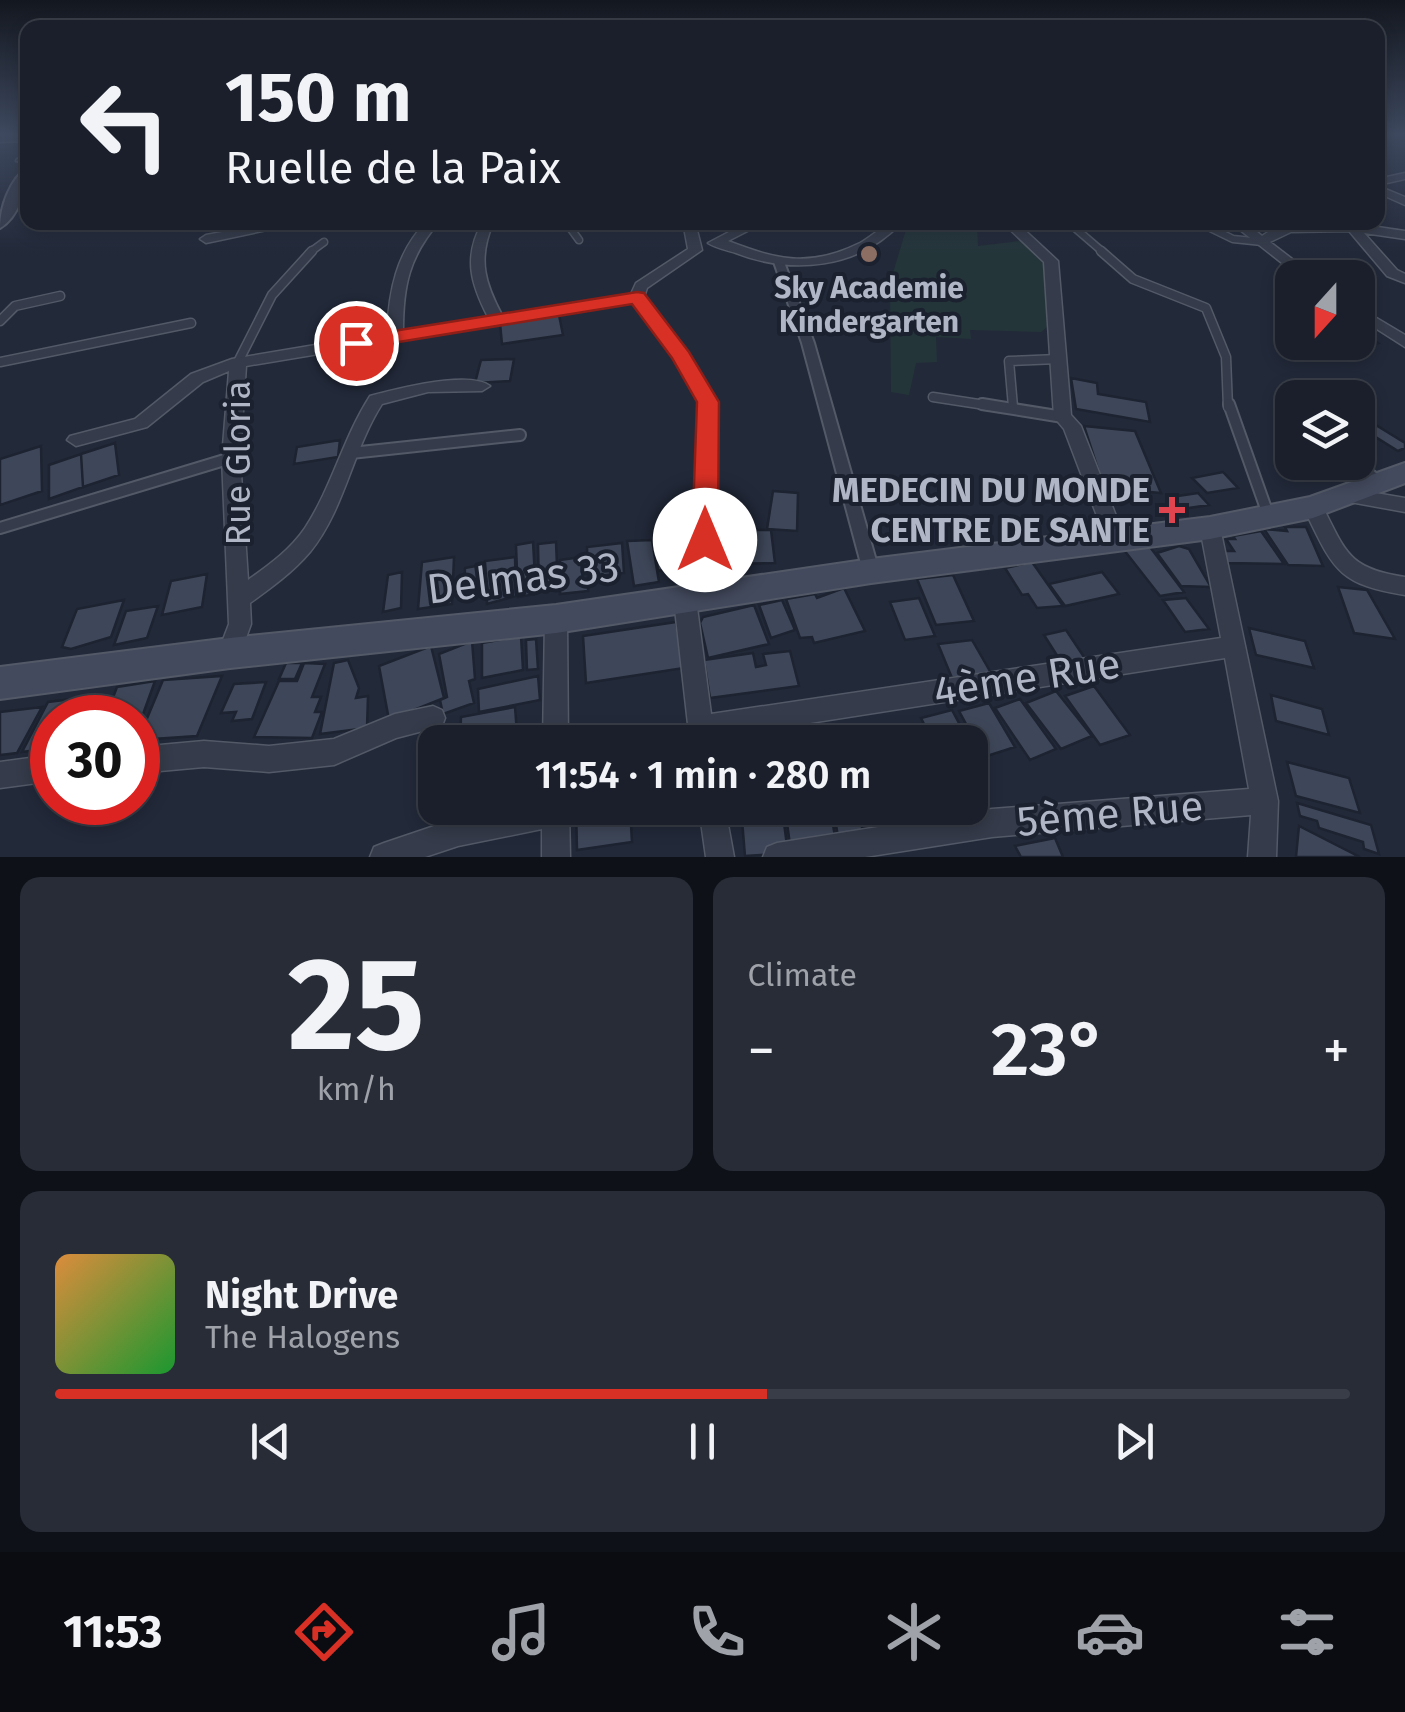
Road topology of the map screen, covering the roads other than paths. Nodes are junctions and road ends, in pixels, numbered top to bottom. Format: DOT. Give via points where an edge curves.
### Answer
graph roads {
  1 [pos="18,173"];
  2 [pos="20,175"];
  3 [pos="0,201"];
  4 [pos="0,223"];
  5 [pos="258,230"];
  6 [pos="427,230"];
  7 [pos="484,230"];
  8 [pos="572,230"];
  9 [pos="690,230"];
  10 [pos="743,230"];
  11 [pos="885,230"];
  12 [pos="1017,230"];
  13 [pos="1077,230"];
  14 [pos="1214,230"];
  15 [pos="1246,230"];
  16 [pos="1289,230"];
  17 [pos="1354,230"];
  18 [pos="1405,235"];
  19 [pos="206,240"];
  20 [pos="579,240"];
  21 [pos="324,242"];
  22 [pos="718,242"];
  23 [pos="1262,242"];
  24 [pos="695,250"];
  25 [pos="1286,260"];
  26 [pos="779,262"];
  27 [pos="1405,279"];
  28 [pos="60,296"];
  29 [pos="637,297"];
  30 [pos="0,321"];
  31 [pos="498,321"];
  32 [pos="1375,322"];
  33 [pos="191,323"];
  34 [pos="395,337"];
  35 [pos="1405,342"];
  36 [pos="1058,359"];
  37 [pos="0,362"];
  38 [pos="238,362"];
  39 [pos="482,386"];
  40 [pos="933,398"];
  41 [pos="1014,408"];
  42 [pos="1063,417"];
  43 [pos="520,435"];
  44 [pos="76,440"];
  45 [pos="348,454"];
  46 [pos="231,458"];
  47 [pos="1393,478"];
  48 [pos="1346,495"];
  49 [pos="1405,505"];
  50 [pos="1313,507"];
  51 [pos="1268,518"];
  52 [pos="0,528"];
  53 [pos="1210,528"];
  54 [pos="1115,539"];
  55 [pos="871,571"];
  56 [pos="1405,586"];
  57 [pos="240,598"];
  58 [pos="696,599"];
  59 [pos="556,619"];
  60 [pos="1236,646"];
  61 [pos="230,653"];
  62 [pos="0,683"];
  63 [pos="433,718"];
  64 [pos="556,725"];
  65 [pos="701,725"];
  66 [pos="761,725"];
  67 [pos="160,758"];
  68 [pos="30,771"];
  69 [pos="0,774"];
  70 [pos="1265,801"];
  71 [pos="489,825"];
  72 [pos="556,825"];
  73 [pos="715,825"];
  74 [pos="384,857"];
  75 [pos="556,857"];
  76 [pos="720,857"];
  77 [pos="777,857"];
  78 [pos="1262,857"];
  1 -- 3 [label="street"];
  2 -- 4 [label="street"];
  5 -- 19 [label="street"];
  6 -- 34 [label="street" via="404,264"];
  7 -- 31 [label="street" via="473,250"];
  8 -- 20 [label="lane"];
  9 -- 24 [label="street"];
  10 -- 22 [label="street"];
  11 -- 26 [label="street" via="859,249"];
  12 -- 36 [label="street" via="1050,261"];
  13 -- 51 [label="lane" via="1133,279 1206,308 1213,317 1233,391 1228,408"];
  14 -- 23 [label="lane"];
  15 -- 23 [label="street"];
  16 -- 23 [label="street"];
  17 -- 18 [label="street"];
  17 -- 27 [label="street"];
  21 -- 38 [label="lane, Rue Gloria" via="298,260 246,338"];
  22 -- 24 [label="street"];
  22 -- 26 [label="street"];
  23 -- 25 [label="street"];
  24 -- 29 [label="street" via="640,286"];
  26 -- 55 [label="street"];
  28 -- 30 [label="lane" via="15,306"];
  29 -- 31 [label="street"];
  29 -- 58 [label="street" via="708,402"];
  31 -- 34 [label="street"];
  32 -- 35 [label="street"];
  33 -- 37 [label="lane"];
  34 -- 38 [label="street"];
  36 -- 41 [label="lane" via="1009,362"];
  36 -- 42 [label="street"];
  38 -- 44 [label="street" via="197,378 140,423"];
  38 -- 46 [label="street, Rue Gloria"];
  39 -- 45 [label="street" via="428,387 376,400"];
  40 -- 41 [label="lane"];
  41 -- 42 [label="lane"];
  42 -- 54 [label="street"];
  43 -- 45 [label="lane"];
  45 -- 57 [label="street" via="310,537"];
  46 -- 52 [label="lane"];
  46 -- 57 [label="street, Rue Gloria"];
  47 -- 48 [label="main road, Delmas 33"];
  48 -- 49 [label="street"];
  48 -- 50 [label="main road, Delmas 33"];
  50 -- 51 [label="main road, Delmas 33"];
  50 -- 56 [label="street" via="1342,562 1361,581"];
  51 -- 53 [label="main road, Delmas 33"];
  53 -- 54 [label="main road, Delmas 33"];
  53 -- 60 [label="street"];
  54 -- 55 [label="main road, Delmas 33"];
  55 -- 58 [label="main road, Delmas 33"];
  57 -- 61 [label="street, Rue Gloria"];
  58 -- 59 [label="main road, Delmas 33"];
  58 -- 65 [label="street"];
  59 -- 61 [label="main road, Delmas 33"];
  59 -- 64 [label="street"];
  60 -- 66 [label="street, 4ème Rue"];
  60 -- 70 [label="street"];
  61 -- 62 [label="main road, Delmas 33"];
  63 -- 67 [label="street" via="334,752"];
  68 -- 69 [label="street"];
  70 -- 77 [label="street, 5ème Rue" via="992,823"];
  70 -- 78 [label="street"];
  71 -- 74 [label="street"];
  72 -- 75 [label="street"];
  73 -- 76 [label="street"];
}
